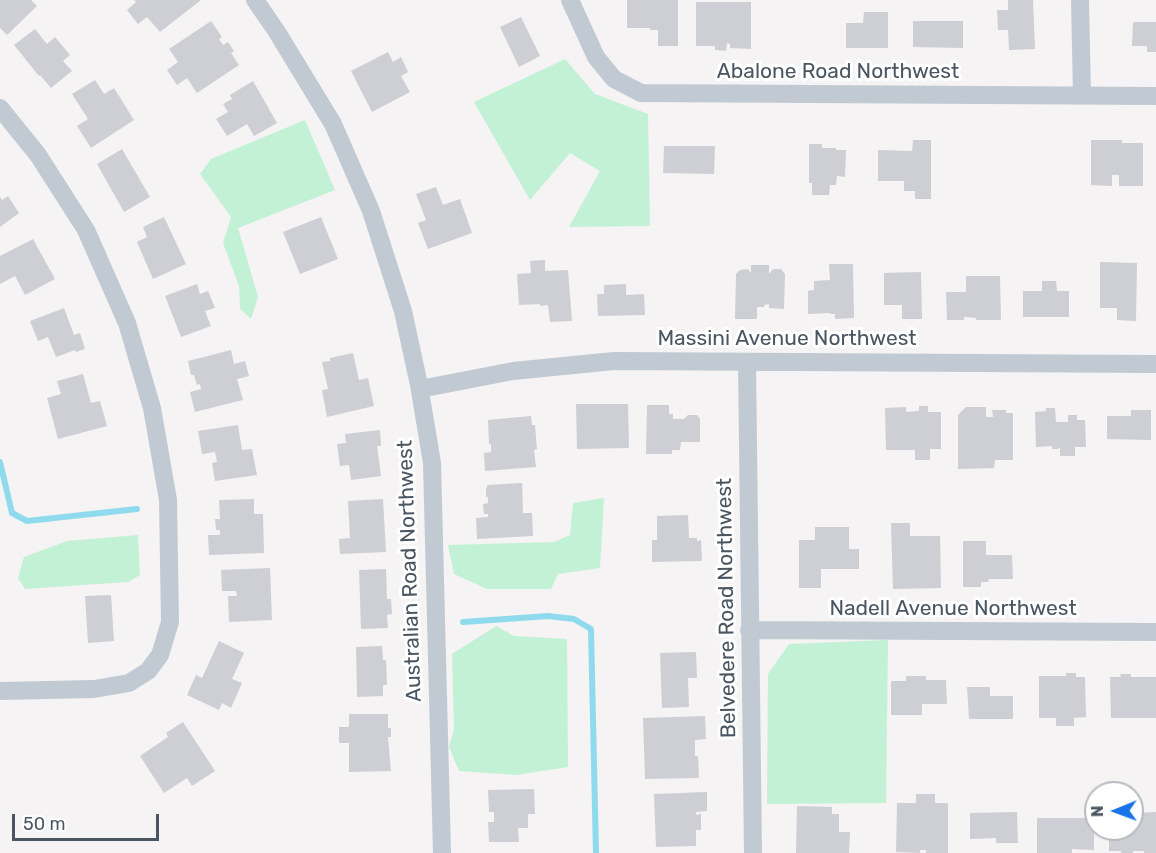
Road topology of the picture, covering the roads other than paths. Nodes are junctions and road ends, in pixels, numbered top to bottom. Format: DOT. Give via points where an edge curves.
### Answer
graph roads {
  1 [pos="255,0"];
  2 [pos="570,0"];
  3 [pos="1080,0"];
  4 [pos="1082,95"];
  5 [pos="1156,96"];
  6 [pos="0,108"];
  7 [pos="747,362"];
  8 [pos="1156,364"];
  9 [pos="420,389"];
  10 [pos="749,630"];
  11 [pos="1156,632"];
  12 [pos="0,691"];
  13 [pos="442,853"];
  14 [pos="753,853"];
  1 -- 9 [label="street, Australian Road Northwest" via="333,124 372,211 404,311"];
  2 -- 4 [label="street, Abalone Road Northwest" via="596,57 614,79 641,93"];
  3 -- 4 [label="street"];
  4 -- 5 [label="street, Abalone Road Northwest"];
  6 -- 12 [label="street" via="38,155 86,230 127,323 152,408 168,500 170,622 160,655 148,671 129,683 94,689"];
  7 -- 8 [label="street, Massini Avenue Northwest"];
  7 -- 9 [label="street, Massini Avenue Northwest" via="614,361 513,371"];
  7 -- 10 [label="street, Belvedere Road Northwest"];
  9 -- 13 [label="street, Australian Road Northwest" via="432,463"];
  10 -- 11 [label="street, Nadell Avenue Northwest"];
  10 -- 14 [label="street, Belvedere Road Northwest"];
}
